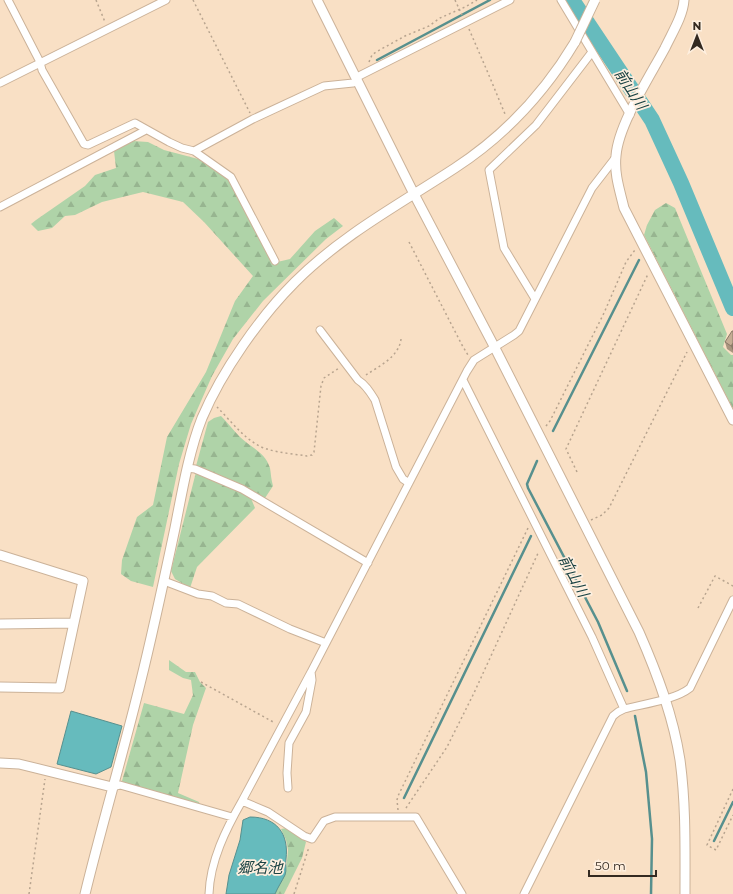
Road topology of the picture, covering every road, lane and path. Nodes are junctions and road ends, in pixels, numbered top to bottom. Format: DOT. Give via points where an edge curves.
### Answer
graph roads {
  1 [pos="8,0"];
  2 [pos="96,0"];
  3 [pos="166,0"];
  4 [pos="193,0"];
  5 [pos="317,0"];
  6 [pos="455,0"];
  7 [pos="477,0"];
  8 [pos="510,0"];
  9 [pos="561,0"];
  10 [pos="595,0"];
  11 [pos="684,0"];
  12 [pos="463,17"];
  13 [pos="466,23"];
  14 [pos="108,29"];
  15 [pos="592,52"];
  16 [pos="40,62"];
  17 [pos="367,72"];
  18 [pos="358,79"];
  19 [pos="0,83"];
  20 [pos="631,112"];
  21 [pos="505,114"];
  22 [pos="253,119"];
  23 [pos="146,130"];
  24 [pos="194,151"];
  25 [pos="616,157"];
  26 [pos="414,194"];
  27 [pos="0,207"];
  28 [pos="409,242"];
  29 [pos="644,246"];
  30 [pos="275,261"];
  31 [pos="655,268"];
  32 [pos="535,299"];
  33 [pos="320,330"];
  34 [pos="400,339"];
  35 [pos="695,346"];
  36 [pos="494,348"];
  37 [pos="474,360"];
  38 [pos="346,364"];
  39 [pos="463,380"];
  40 [pos="360,381"];
  41 [pos="210,403"];
  42 [pos="733,420"];
  43 [pos="537,432"];
  44 [pos="187,468"];
  45 [pos="578,472"];
  46 [pos="409,483"];
  47 [pos="533,519"];
  48 [pos="584,524"];
  49 [pos="545,542"];
  50 [pos="0,555"];
  51 [pos="368,563"];
  52 [pos="164,581"];
  53 [pos="733,586"];
  54 [pos="733,600"];
  55 [pos="698,608"];
  56 [pos="73,623"];
  57 [pos="0,624"];
  58 [pos="326,643"];
  59 [pos="311,672"];
  60 [pos="201,682"];
  61 [pos="0,687"];
  62 [pos="665,698"];
  63 [pos="624,709"];
  64 [pos="282,726"];
  65 [pos="0,763"];
  66 [pos="46,771"];
  67 [pos="112,787"];
  68 [pos="288,788"];
  69 [pos="733,789"];
  70 [pos="242,801"];
  71 [pos="400,816"];
  72 [pos="733,816"];
  73 [pos="232,817"];
  74 [pos="312,839"];
  75 [pos="29,894"];
  76 [pos="85,894"];
  77 [pos="209,894"];
  78 [pos="294,894"];
  79 [pos="462,894"];
  80 [pos="524,894"];
  81 [pos="685,894"];
  1 -- 16 [label="street"];
  2 -- 14 [label="path"];
  3 -- 14 [label="street"];
  4 -- 22 [label="path"];
  5 -- 18 [label="street"];
  6 -- 12 [label="path"];
  7 -- 17 [label="path" via="376,52 372,55"];
  8 -- 17 [label="street"];
  9 -- 15 [label="street"];
  10 -- 26 [label="street, bridge" via="565,58 525,110 457,167"];
  11 -- 20 [label="street" via="672,34"];
  13 -- 21 [label="path"];
  14 -- 16 [label="street"];
  15 -- 20 [label="street"];
  15 -- 32 [label="street" via="536,125 489,170 504,248"];
  16 -- 19 [label="street"];
  16 -- 23 [label="street" via="49,83 86,145 133,123"];
  17 -- 18 [label="street"];
  18 -- 22 [label="street" via="354,83 324,86"];
  18 -- 26 [label="street"];
  20 -- 25 [label="street" via="620,137"];
  22 -- 24 [label="street"];
  23 -- 24 [label="street" via="182,148"];
  23 -- 27 [label="street"];
  24 -- 30 [label="street" via="231,177"];
  25 -- 29 [label="street" via="616,173 624,208"];
  25 -- 32 [label="street" via="592,188"];
  26 -- 36 [label="street"];
  26 -- 41 [label="street" via="356,231 323,256 293,284 244,343"];
  28 -- 37 [label="path" via="462,345"];
  29 -- 31 [label="street"];
  29 -- 43 [label="path" via="635,250 626,262 604,313 550,421"];
  31 -- 35 [label="street"];
  31 -- 45 [label="path" via="646,277 566,449"];
  32 -- 36 [label="street" via="519,331"];
  33 -- 38 [label="street"];
  34 -- 40 [label="path" via="392,357"];
  35 -- 42 [label="street"];
  35 -- 48 [label="path" via="686,354 610,508"];
  36 -- 37 [label="street"];
  36 -- 43 [label="street"];
  37 -- 39 [label="street"];
  38 -- 40 [label="street"];
  38 -- 41 [label="path" via="324,378 321,386 312,455 267,450 250,440"];
  39 -- 46 [label="street"];
  39 -- 47 [label="street"];
  40 -- 46 [label="street" via="375,400 396,467 403,479"];
  41 -- 44 [label="street" via="202,418"];
  43 -- 48 [label="street"];
  44 -- 51 [label="street" via="242,489"];
  44 -- 52 [label="street"];
  46 -- 51 [label="street"];
  47 -- 49 [label="street"];
  47 -- 71 [label="path" via="398,796"];
  48 -- 62 [label="street" via="639,632"];
  49 -- 63 [label="street"];
  49 -- 71 [label="path" via="447,747"];
  50 -- 56 [label="street" via="83,581"];
  51 -- 58 [label="street"];
  52 -- 58 [label="street" via="226,603 238,604"];
  52 -- 67 [label="street" via="140,686"];
  53 -- 55 [label="path" via="715,576"];
  54 -- 62 [label="street" via="690,688"];
  56 -- 57 [label="street"];
  56 -- 61 [label="street" via="60,688"];
  58 -- 59 [label="street"];
  59 -- 64 [label="street"];
  59 -- 68 [label="street" via="306,712 289,743"];
  60 -- 64 [label="path"];
  62 -- 63 [label="street"];
  62 -- 81 [label="street" via="677,746 684,793"];
  63 -- 80 [label="street" via="614,716"];
  64 -- 70 [label="street"];
  65 -- 66 [label="street" via="19,764"];
  66 -- 67 [label="street"];
  66 -- 75 [label="path"];
  67 -- 73 [label="street" via="120,785"];
  67 -- 76 [label="street"];
  69 -- 72 [label="path" via="707,845 716,850"];
  70 -- 73 [label="street"];
  70 -- 74 [label="street" via="268,812"];
  71 -- 74 [label="street" via="329,818 324,820"];
  71 -- 79 [label="street" via="416,817"];
  73 -- 77 [label="street" via="210,876"];
  74 -- 78 [label="path"];
}
